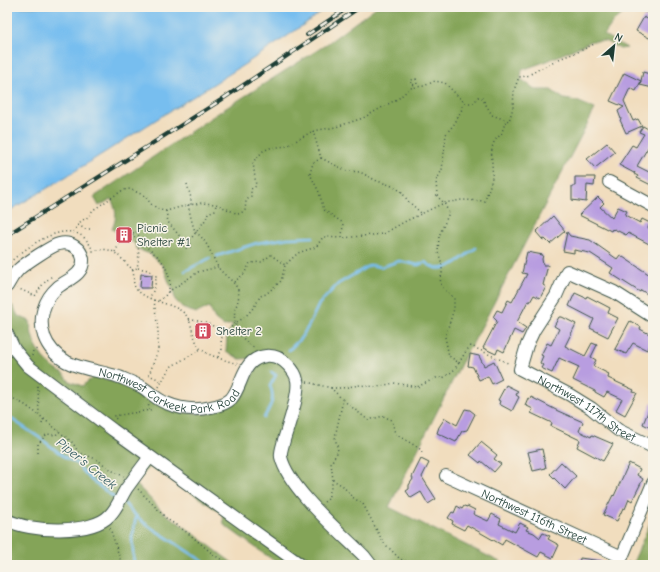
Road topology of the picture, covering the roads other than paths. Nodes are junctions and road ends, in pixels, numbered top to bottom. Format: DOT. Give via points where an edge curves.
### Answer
graph roads {
  1 [pos="609,182"];
  2 [pos="653,206"];
  3 [pos="10,286"];
  4 [pos="653,317"];
  5 [pos="7,334"];
  6 [pos="653,447"];
  7 [pos="150,456"];
  8 [pos="446,476"];
  9 [pos="653,483"];
  10 [pos="7,520"];
  11 [pos="301,565"];
  12 [pos="370,565"];
  1 -- 2 [label="street"];
  3 -- 12 [label="street, Northwest Carkeek Park Road" via="13,276 22,267 56,245 65,243 77,248 83,260 81,269 76,276 53,291 45,304 41,318 42,332 48,346 66,362 124,379 164,403 190,410 212,407 231,398 252,362 270,356 279,358 287,364 298,381 281,456 285,468 306,498"];
  4 -- 6 [label="street, Northwest 117th Street" via="614,292 567,271 556,296 534,330 520,369 591,408 618,430"];
  5 -- 7 [label="street" via="14,350 28,366"];
  7 -- 10 [label="street" via="110,516 94,525 72,529 44,529"];
  7 -- 11 [label="street"];
  8 -- 9 [label="street, Northwest 116th Street" via="622,557"];
}
